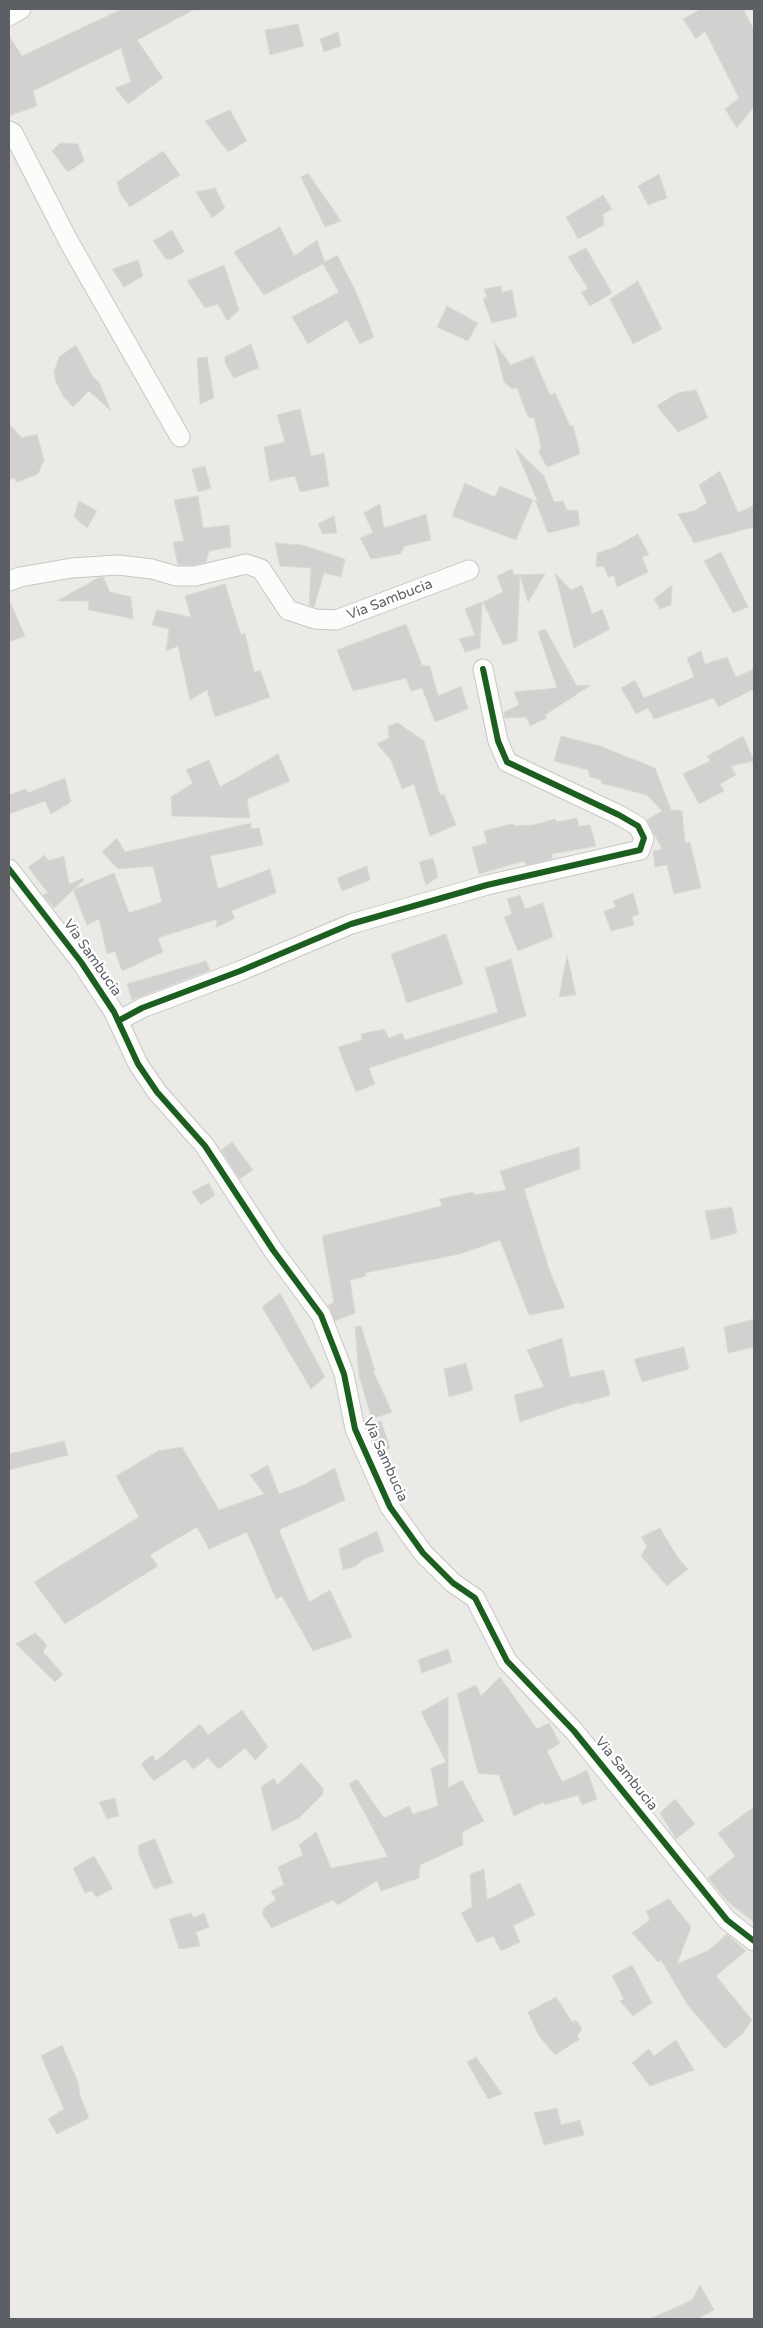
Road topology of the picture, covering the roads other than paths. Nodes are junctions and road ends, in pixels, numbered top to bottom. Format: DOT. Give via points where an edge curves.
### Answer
graph roads {
  1 [pos="21,9"];
  2 [pos="9,16"];
  3 [pos="9,131"];
  4 [pos="180,438"];
  5 [pos="469,570"];
  6 [pos="9,582"];
  7 [pos="483,669"];
  8 [pos="9,869"];
  9 [pos="118,1021"];
  10 [pos="754,1941"];
  1 -- 2 [label="street"];
  3 -- 4 [label="street" via="13,133 69,242"];
  5 -- 6 [label="street, Via Sambucia" via="336,620 315,619 288,610 261,569 246,564 195,576 176,576 152,568 118,565 72,568"];
  7 -- 9 [label="street" via="498,741 507,762 638,826 644,838 640,850 478,888 351,924 142,1008"];
  8 -- 9 [label="street, Via Sambucia" via="81,962"];
  9 -- 10 [label="street, Via Sambucia" via="138,1064 157,1092 206,1146 273,1250 321,1315 344,1374 355,1429 390,1507 423,1553 452,1584 474,1598 507,1661 574,1731 727,1920"];
}
